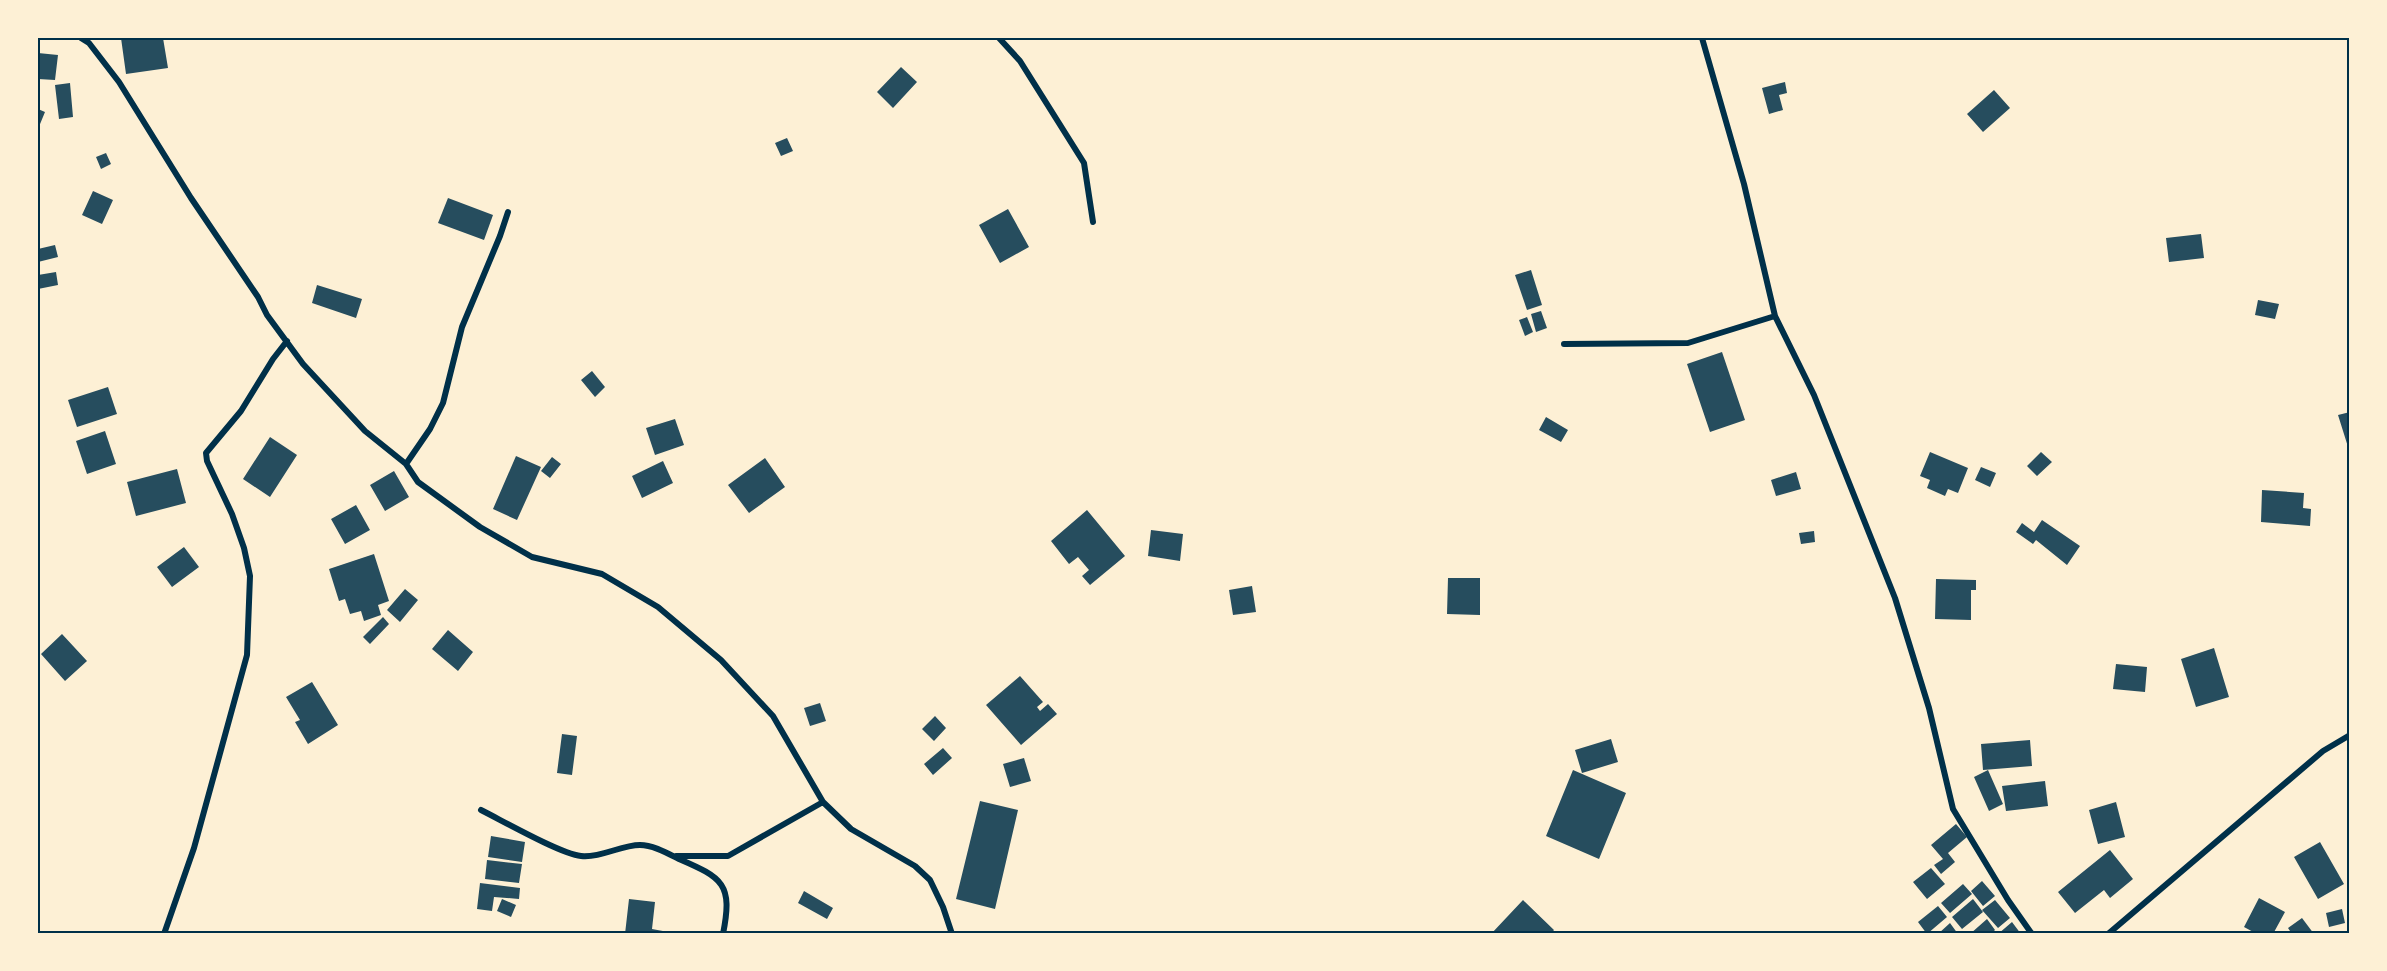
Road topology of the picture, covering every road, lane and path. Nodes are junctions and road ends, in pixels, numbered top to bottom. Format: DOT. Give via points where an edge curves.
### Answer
graph roads {
  1 [pos="81,38"];
  2 [pos="999,38"];
  3 [pos="1702,38"];
  4 [pos="508,212"];
  5 [pos="1093,222"];
  6 [pos="1775,316"];
  7 [pos="287,341"];
  8 [pos="1564,344"];
  9 [pos="406,464"];
  10 [pos="2349,735"];
  11 [pos="824,802"];
  12 [pos="481,810"];
  13 [pos="674,856"];
  14 [pos="164,933"];
  15 [pos="723,933"];
  16 [pos="952,933"];
  17 [pos="2032,933"];
  18 [pos="2108,933"];
  1 -- 7 [label="street" via="119,82"];
  2 -- 5 [label="street" via="1020,61 1084,163"];
  3 -- 6 [label="street"];
  4 -- 9 [label="street" via="462,327 443,403"];
  6 -- 8 [label="street" via="1688,343"];
  6 -- 17 [label="street" via="1814,394 1895,598 1929,708 1953,809"];
  7 -- 9 [label="street" via="303,364 366,431"];
  7 -- 14 [label="street" via="241,411 206,453 232,514 250,576 247,656 194,848"];
  9 -- 11 [label="street" via="418,482 480,527 532,557 602,574 658,607 721,660 773,716"];
  10 -- 18 [label="street" via="2323,751"];
  11 -- 13 [label="street" via="728,856"];
  11 -- 16 [label="street" via="851,829 915,866 930,880"];
  12 -- 13 [label="street" via="582,856 639,845"];
  13 -- 15 [label="street" via="702,869 723,887 729,908"];
}
